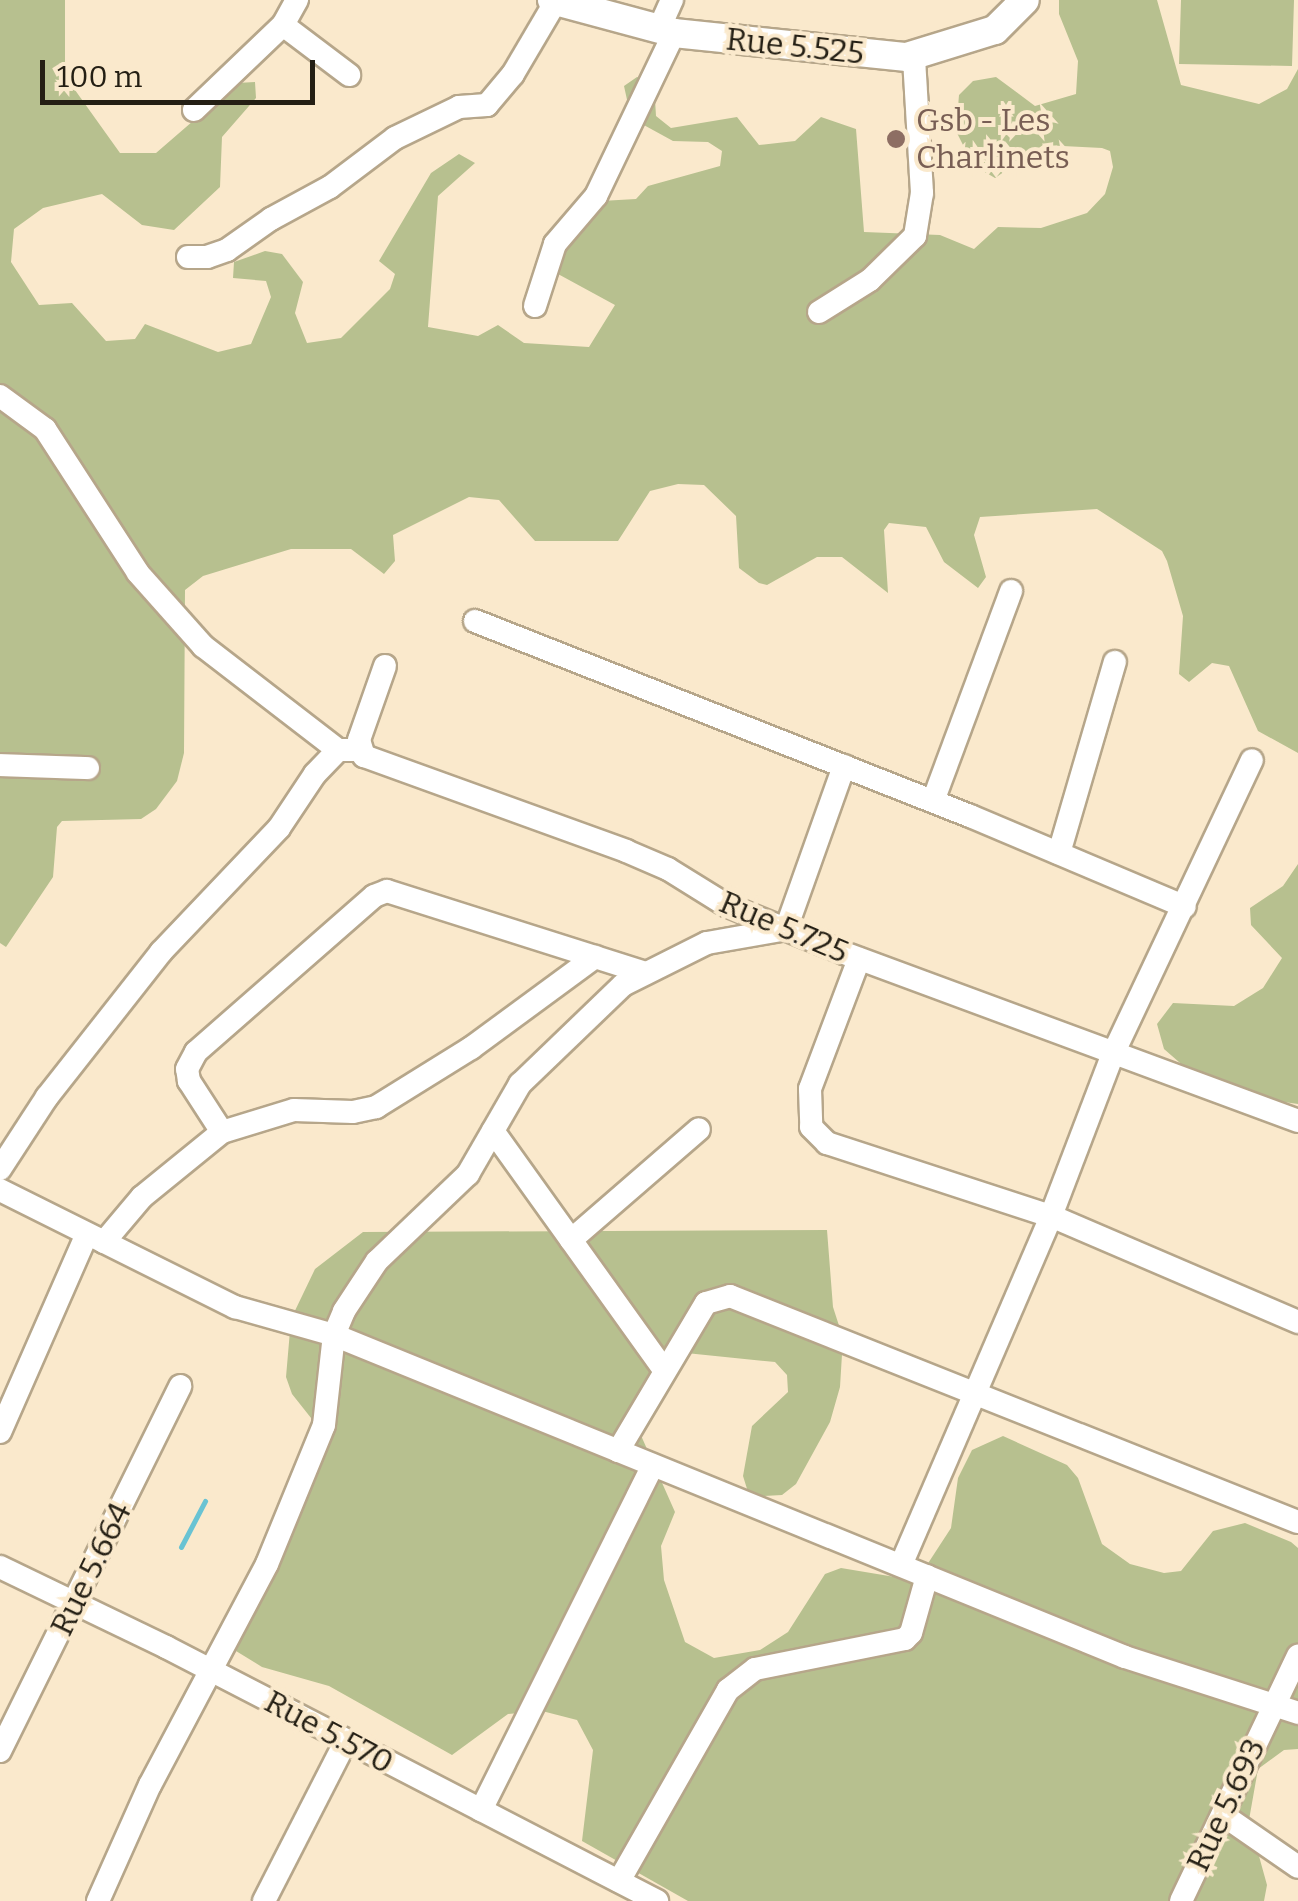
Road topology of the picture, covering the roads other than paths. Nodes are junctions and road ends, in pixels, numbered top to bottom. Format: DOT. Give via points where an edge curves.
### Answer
graph roads {
  1 [pos="297,0"];
  2 [pos="672,0"];
  3 [pos="1025,0"];
  4 [pos="554,1"];
  5 [pos="283,25"];
  6 [pos="666,32"];
  7 [pos="914,56"];
  8 [pos="348,75"];
  9 [pos="194,110"];
  10 [pos="188,257"];
  11 [pos="535,306"];
  12 [pos="819,312"];
  13 [pos="0,396"];
  14 [pos="1012,591"];
  15 [pos="475,621"];
  16 [pos="1115,662"];
  17 [pos="384,666"];
  18 [pos="349,750"];
  19 [pos="1252,760"];
  20 [pos="0,765"];
  21 [pos="844,766"];
  22 [pos="88,768"];
  23 [pos="934,801"];
  24 [pos="1058,853"];
  25 [pos="726,905"];
  26 [pos="1185,907"];
  27 [pos="786,929"];
  28 [pos="707,943"];
  29 [pos="595,957"];
  30 [pos="859,958"];
  31 [pos="645,972"];
  32 [pos="1112,1056"];
  33 [pos="1298,1121"];
  34 [pos="699,1130"];
  35 [pos="494,1131"];
  36 [pos="222,1132"];
  37 [pos="0,1169"];
  38 [pos="0,1190"];
  39 [pos="1050,1216"];
  40 [pos="96,1238"];
  41 [pos="572,1240"];
  42 [pos="1298,1322"];
  43 [pos="334,1336"];
  44 [pos="665,1371"];
  45 [pos="180,1386"];
  46 [pos="976,1394"];
  47 [pos="0,1432"];
  48 [pos="618,1451"];
  49 [pos="653,1465"];
  50 [pos="1298,1522"];
  51 [pos="901,1565"];
  52 [pos="0,1567"];
  53 [pos="927,1576"];
  54 [pos="75,1603"];
  55 [pos="1298,1656"];
  56 [pos="212,1670"];
  57 [pos="1273,1708"];
  58 [pos="1298,1714"];
  59 [pos="346,1741"];
  60 [pos="0,1751"];
  61 [pos="480,1810"];
  62 [pos="1223,1815"];
  63 [pos="1298,1867"];
  64 [pos="619,1881"];
  65 [pos="98,1901"];
  66 [pos="264,1901"];
  67 [pos="657,1901"];
  68 [pos="1181,1901"];
  1 -- 5 [label="street"];
  2 -- 6 [label="street"];
  3 -- 7 [label="street, Rue 5.525" via="995,30"];
  4 -- 6 [label="street, Rue 5.525"];
  4 -- 10 [label="street" via="513,74 487,105 459,107 395,138 226,250"];
  5 -- 8 [label="street"];
  5 -- 9 [label="street"];
  6 -- 7 [label="street, Rue 5.525"];
  6 -- 11 [label="street" via="596,196 555,244"];
  7 -- 12 [label="street" via="922,192 916,236 870,280"];
  13 -- 18 [label="street, Rue 5.725" via="45,429 138,573 203,646"];
  14 -- 23 [label="street"];
  15 -- 21 [label="street"];
  16 -- 24 [label="street"];
  17 -- 18 [label="street" via="359,740"];
  18 -- 25 [label="street, Rue 5.725" via="626,851"];
  18 -- 37 [label="street" via="162,952"];
  19 -- 26 [label="street"];
  20 -- 22 [label="street"];
  21 -- 23 [label="street"];
  21 -- 27 [label="street"];
  23 -- 24 [label="street"];
  24 -- 26 [label="street"];
  25 -- 27 [label="street, Rue 5.725"];
  25 -- 28 [label="street"];
  26 -- 32 [label="street"];
  27 -- 28 [label="street"];
  27 -- 30 [label="street, Rue 5.725"];
  28 -- 31 [label="street"];
  29 -- 31 [label="street"];
  29 -- 36 [label="street" via="472,1048 376,1107 294,1110"];
  29 -- 36 [label="street" via="387,891 374,896 196,1052 188,1081"];
  30 -- 32 [label="street, Rue 5.725"];
  30 -- 39 [label="street" via="810,1088 810,1127 827,1143"];
  31 -- 35 [label="street" via="520,1084"];
  32 -- 33 [label="street, Rue 5.725"];
  32 -- 39 [label="street"];
  34 -- 41 [label="street"];
  35 -- 41 [label="street"];
  35 -- 43 [label="street" via="468,1174 377,1260"];
  36 -- 40 [label="street"];
  38 -- 40 [label="street"];
  39 -- 42 [label="street"];
  39 -- 46 [label="street"];
  40 -- 43 [label="street" via="236,1308"];
  40 -- 47 [label="street"];
  41 -- 44 [label="street"];
  43 -- 48 [label="street"];
  43 -- 56 [label="street" via="324,1425 266,1564"];
  44 -- 46 [label="street" via="706,1302 730,1296"];
  44 -- 48 [label="street"];
  45 -- 54 [label="street, Rue 5.664"];
  46 -- 50 [label="street"];
  46 -- 51 [label="street"];
  48 -- 49 [label="street"];
  49 -- 51 [label="street"];
  49 -- 61 [label="street"];
  51 -- 53 [label="street"];
  52 -- 54 [label="street, Rue 5.570"];
  53 -- 57 [label="street"];
  53 -- 64 [label="street" via="905,1639 755,1670 728,1690"];
  54 -- 56 [label="street, Rue 5.570"];
  54 -- 60 [label="street, Rue 5.664"];
  55 -- 57 [label="street, Rue 5.693"];
  56 -- 59 [label="street, Rue 5.570"];
  56 -- 65 [label="street"];
  57 -- 58 [label="street"];
  57 -- 62 [label="street, Rue 5.693"];
  59 -- 61 [label="street, Rue 5.570"];
  59 -- 66 [label="street"];
  61 -- 64 [label="street, Rue 5.570"];
  62 -- 63 [label="street"];
  62 -- 68 [label="street, Rue 5.693"];
  64 -- 67 [label="street, Rue 5.570"];
}
